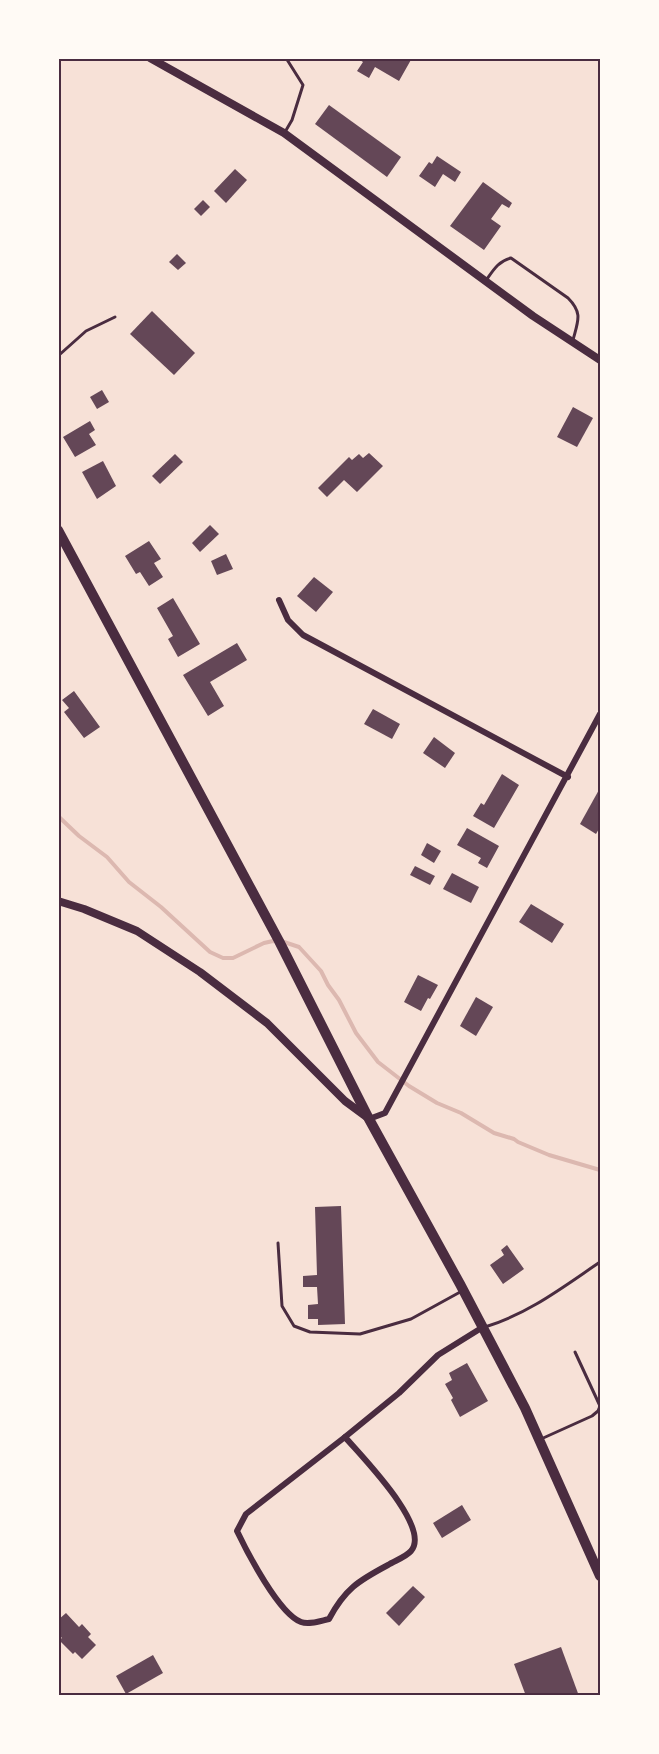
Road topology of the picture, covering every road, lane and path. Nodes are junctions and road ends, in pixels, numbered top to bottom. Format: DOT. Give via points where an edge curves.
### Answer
graph roads {
  1 [pos="150,58"];
  2 [pos="286,58"];
  3 [pos="284,133"];
  4 [pos="486,282"];
  5 [pos="115,317"];
  6 [pos="572,342"];
  7 [pos="58,356"];
  8 [pos="600,360"];
  9 [pos="58,530"];
  10 [pos="279,600"];
  11 [pos="600,714"];
  12 [pos="568,777"];
  13 [pos="58,901"];
  14 [pos="369,1119"];
  15 [pos="278,1244"];
  16 [pos="600,1262"];
  17 [pos="464,1290"];
  18 [pos="483,1327"];
  19 [pos="575,1352"];
  20 [pos="345,1437"];
  21 [pos="539,1440"];
  22 [pos="600,1576"];
  1 -- 3 [label="street"];
  2 -- 3 [label="lane" via="303,85"];
  3 -- 4 [label="street"];
  4 -- 6 [label="street"];
  4 -- 6 [label="lane" via="497,265 511,258 559,291 576,306 579,318"];
  5 -- 7 [label="lane" via="86,332"];
  6 -- 8 [label="street"];
  9 -- 14 [label="main road" via="279,941"];
  10 -- 12 [label="street" via="288,620 303,635"];
  11 -- 12 [label="street"];
  12 -- 14 [label="street" via="385,1113"];
  13 -- 14 [label="street" via="137,931 200,972 267,1023 345,1101"];
  14 -- 17 [label="main road"];
  15 -- 17 [label="lane" via="282,1306 294,1326 310,1332 360,1334 411,1318"];
  16 -- 18 [label="lane" via="508,1320"];
  17 -- 18 [label="main road"];
  18 -- 20 [label="street" via="438,1355"];
  18 -- 21 [label="main road"];
  19 -- 21 [label="lane" via="600,1406 598,1411"];
  20 -- 20 [label="street" via="403,1506 415,1541 411,1551 358,1581 328,1619 300,1622 285,1611 237,1531 246,1514"];
  21 -- 22 [label="main road"];
}
